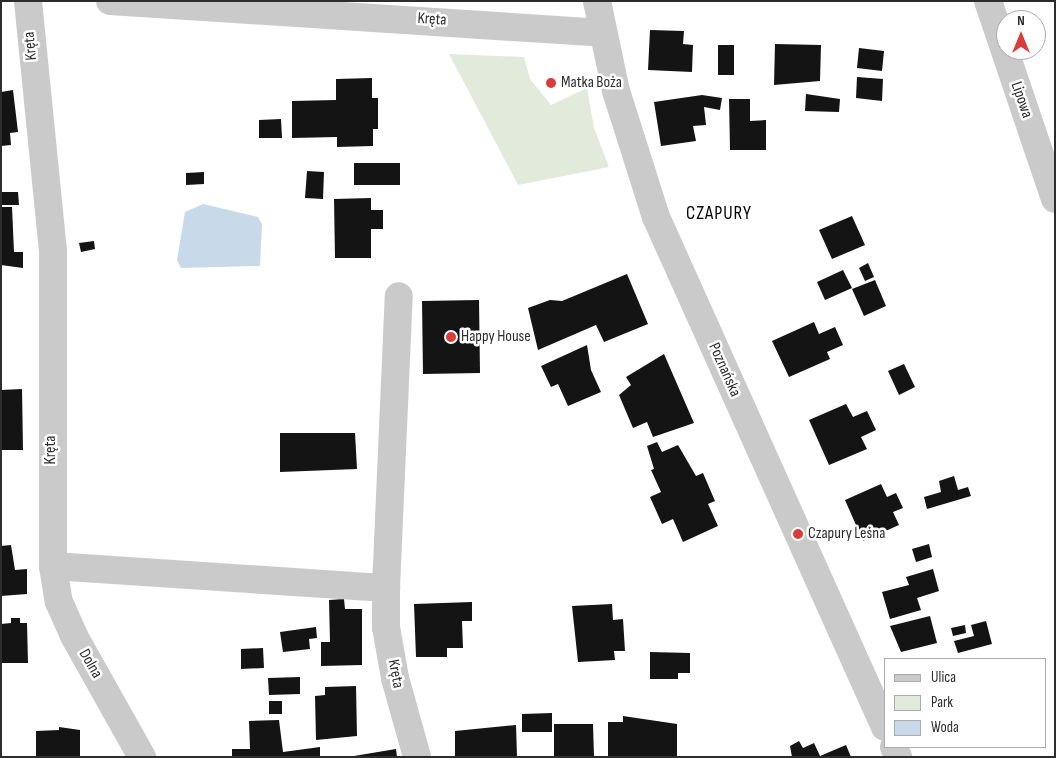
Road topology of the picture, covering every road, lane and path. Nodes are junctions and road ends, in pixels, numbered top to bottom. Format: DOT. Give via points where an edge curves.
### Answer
graph roads {
  1 [pos="28,1"];
  2 [pos="110,1"];
  3 [pos="597,1"];
  4 [pos="988,1"];
  5 [pos="603,32"];
  6 [pos="1048,161"];
  7 [pos="1055,199"];
  8 [pos="399,296"];
  9 [pos="53,566"];
  10 [pos="386,588"];
  11 [pos="884,724"];
  12 [pos="142,757"];
  13 [pos="417,757"];
  1 -- 9 [label="street, Kręta" via="53,252"];
  2 -- 5 [label="street, Kręta"];
  3 -- 5 [label="street, Poznańska"];
  4 -- 6 [label="street, Lipowa"];
  5 -- 11 [label="street, Poznańska" via="632,150 656,217"];
  6 -- 7 [label="street, Lipowa"];
  8 -- 10 [label="street, Kręta"];
  9 -- 10 [label="street"];
  9 -- 12 [label="street, Dolna" via="59,602 74,636"];
  10 -- 13 [label="street, Kręta" via="394,678"];
}
